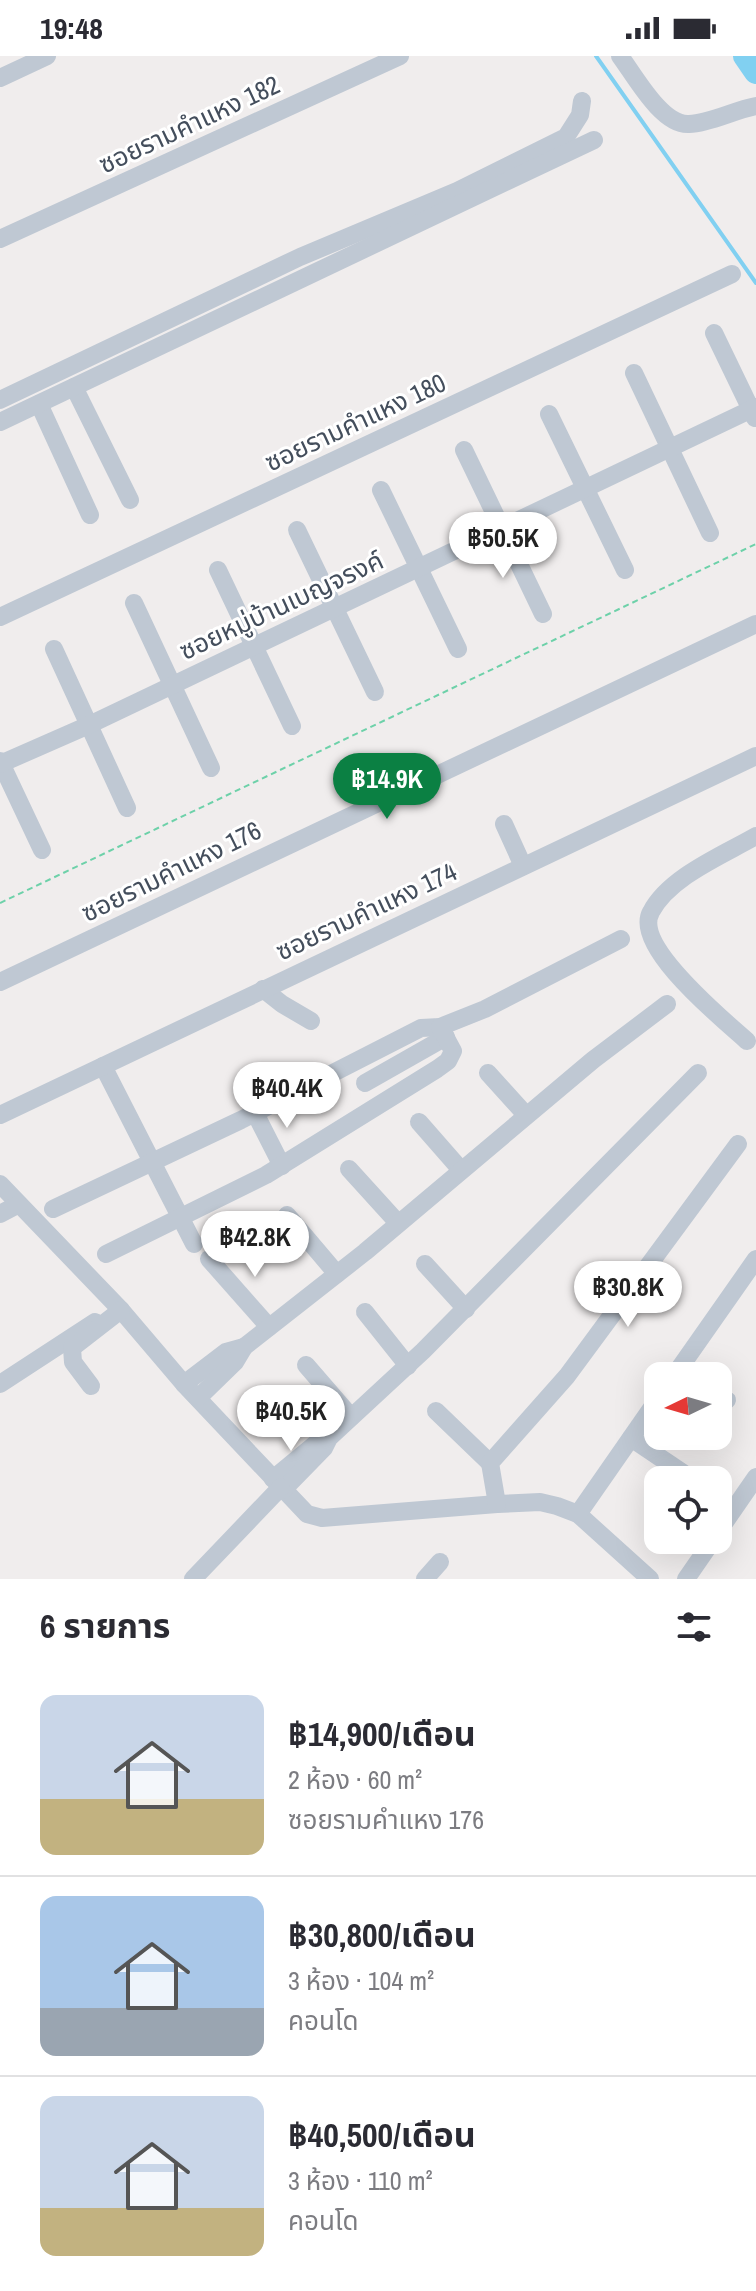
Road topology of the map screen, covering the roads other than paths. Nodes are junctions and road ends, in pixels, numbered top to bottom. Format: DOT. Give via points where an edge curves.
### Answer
graph roads {
  1 [pos="47,56"];
  2 [pos="400,56"];
  3 [pos="620,56"];
  4 [pos="0,78"];
  5 [pos="582,101"];
  6 [pos="750,107"];
  7 [pos="594,140"];
  8 [pos="0,239"];
  9 [pos="732,274"];
  10 [pos="714,333"];
  11 [pos="634,373"];
  12 [pos="74,387"];
  13 [pos="0,400"];
  14 [pos="39,404"];
  15 [pos="754,413"];
  16 [pos="549,414"];
  17 [pos="0,422"];
  18 [pos="670,449"];
  19 [pos="464,450"];
  20 [pos="381,490"];
  21 [pos="586,490"];
  22 [pos="130,500"];
  23 [pos="90,515"];
  24 [pos="502,528"];
  25 [pos="297,530"];
  26 [pos="710,533"];
  27 [pos="418,568"];
  28 [pos="218,570"];
  29 [pos="625,570"];
  30 [pos="134,603"];
  31 [pos="335,606"];
  32 [pos="543,614"];
  33 [pos="0,617"];
  34 [pos="756,624"];
  35 [pos="253,646"];
  36 [pos="54,649"];
  37 [pos="458,649"];
  38 [pos="172,685"];
  39 [pos="375,692"];
  40 [pos="89,725"];
  41 [pos="292,726"];
  42 [pos="755,758"];
  43 [pos="0,763"];
  44 [pos="211,768"];
  45 [pos="127,808"];
  46 [pos="504,824"];
  47 [pos="756,836"];
  48 [pos="42,850"];
  49 [pos="523,866"];
  50 [pos="621,939"];
  51 [pos="0,982"];
  52 [pos="263,989"];
  53 [pos="667,1004"];
  54 [pos="311,1021"];
  55 [pos="443,1032"];
  56 [pos="747,1041"];
  57 [pos="103,1066"];
  58 [pos="488,1073"];
  59 [pos="698,1073"];
  60 [pos="365,1083"];
  61 [pos="255,1113"];
  62 [pos="0,1115"];
  63 [pos="526,1115"];
  64 [pos="419,1122"];
  65 [pos="738,1144"];
  66 [pos="152,1162"];
  67 [pos="282,1166"];
  68 [pos="349,1169"];
  69 [pos="461,1170"];
  70 [pos="0,1184"];
  71 [pos="19,1204"];
  72 [pos="53,1209"];
  73 [pos="0,1214"];
  74 [pos="287,1215"];
  75 [pos="179,1217"];
  76 [pos="398,1223"];
  77 [pos="194,1244"];
  78 [pos="106,1254"];
  79 [pos="209,1259"];
  80 [pos="756,1259"];
  81 [pos="425,1264"];
  82 [pos="337,1274"];
  83 [pos="466,1309"];
  84 [pos="121,1310"];
  85 [pos="365,1312"];
  86 [pos="95,1322"];
  87 [pos="269,1327"];
  88 [pos="244,1347"];
  89 [pos="72,1348"];
  90 [pos="689,1362"];
  91 [pos="306,1365"];
  92 [pos="408,1366"];
  93 [pos="0,1384"];
  94 [pos="184,1384"];
  95 [pos="91,1386"];
  96 [pos="0,1396"];
  97 [pos="198,1398"];
  98 [pos="436,1411"];
  99 [pos="351,1417"];
  100 [pos="644,1419"];
  101 [pos="631,1438"];
  102 [pos="490,1463"];
  103 [pos="673,1466"];
  104 [pos="756,1477"];
  105 [pos="279,1485"];
  106 [pos="497,1504"];
  107 [pos="748,1505"];
  108 [pos="578,1514"];
  109 [pos="732,1519"];
  110 [pos="703,1554"];
  111 [pos="440,1562"];
  112 [pos="193,1579"];
  113 [pos="425,1579"];
  114 [pos="650,1579"];
  115 [pos="686,1579"];
  1 -- 4 [label="street"];
  2 -- 8 [label="street, ซอยรามคำแหง 182"];
  3 -- 6 [label="street" via="664,115 676,123 691,124"];
  5 -- 13 [label="street" via="566,137"];
  7 -- 12 [label="street"];
  9 -- 33 [label="street, ซอยรามคำแหง 180"];
  10 -- 15 [label="street"];
  11 -- 18 [label="street"];
  12 -- 14 [label="street"];
  12 -- 22 [label="street"];
  14 -- 17 [label="street"];
  14 -- 23 [label="street"];
  15 -- 18 [label="street, ซอยหมู่บ้านเบญจรงค์"];
  16 -- 21 [label="street"];
  18 -- 21 [label="street, ซอยหมู่บ้านเบญจรงค์"];
  18 -- 26 [label="street"];
  19 -- 24 [label="street"];
  20 -- 27 [label="street"];
  21 -- 24 [label="street, ซอยหมู่บ้านเบญจรงค์"];
  21 -- 29 [label="street"];
  24 -- 27 [label="street, ซอยหมู่บ้านเบญจรงค์"];
  24 -- 32 [label="street"];
  25 -- 31 [label="street"];
  27 -- 31 [label="street, ซอยหมู่บ้านเบญจรงค์"];
  27 -- 37 [label="street"];
  28 -- 35 [label="street"];
  30 -- 38 [label="street"];
  31 -- 35 [label="street, ซอยหมู่บ้านเบญจรงค์"];
  31 -- 39 [label="street"];
  34 -- 51 [label="street, ซอยรามคำแหง 176"];
  35 -- 38 [label="street, ซอยหมู่บ้านเบญจรงค์"];
  35 -- 41 [label="street"];
  36 -- 40 [label="street"];
  38 -- 40 [label="street, ซอยหมู่บ้านเบญจรงค์"];
  38 -- 44 [label="street"];
  40 -- 43 [label="street, ซอยหมู่บ้านเบญจรงค์"];
  40 -- 45 [label="street"];
  42 -- 49 [label="street, ซอยรามคำแหง 174"];
  43 -- 48 [label="street"];
  46 -- 49 [label="street"];
  47 -- 56 [label="street" via="688,874 664,895 647,921 679,978"];
  49 -- 52 [label="street, ซอยรามคำแหง 174"];
  50 -- 55 [label="street"];
  52 -- 54 [label="street"];
  52 -- 57 [label="street, ซอยรามคำแหง 174"];
  53 -- 63 [label="street"];
  55 -- 60 [label="street"];
  55 -- 61 [label="street" via="421,1028"];
  55 -- 67 [label="street" via="453,1051 448,1061"];
  57 -- 62 [label="street, ซอยรามคำแหง 174"];
  57 -- 66 [label="street"];
  58 -- 63 [label="street"];
  59 -- 83 [label="street"];
  61 -- 66 [label="street"];
  61 -- 67 [label="street"];
  63 -- 69 [label="street"];
  64 -- 69 [label="street"];
  65 -- 102 [label="street" via="567,1376"];
  66 -- 72 [label="street"];
  66 -- 75 [label="street"];
  67 -- 75 [label="street"];
  68 -- 76 [label="street"];
  69 -- 76 [label="street"];
  70 -- 71 [label="street"];
  71 -- 73 [label="street"];
  71 -- 84 [label="street"];
  74 -- 82 [label="street"];
  75 -- 77 [label="street"];
  75 -- 78 [label="street"];
  76 -- 82 [label="street"];
  79 -- 87 [label="street"];
  80 -- 90 [label="street"];
  81 -- 83 [label="street"];
  82 -- 87 [label="street"];
  83 -- 92 [label="street"];
  84 -- 89 [label="street"];
  84 -- 94 [label="street"];
  85 -- 92 [label="street"];
  86 -- 93 [label="street"];
  87 -- 88 [label="street"];
  88 -- 94 [label="street" via="226,1352"];
  88 -- 97 [label="street"];
  89 -- 95 [label="street" via="73,1362"];
  89 -- 96 [label="street"];
  91 -- 99 [label="street"];
  92 -- 99 [label="street"];
  94 -- 97 [label="street"];
  97 -- 105 [label="street"];
  98 -- 102 [label="street"];
  99 -- 105 [label="street"];
  100 -- 101 [label="street"];
  101 -- 103 [label="street"];
  101 -- 108 [label="street"];
  102 -- 106 [label="street"];
  104 -- 107 [label="street"];
  105 -- 106 [label="street" via="307,1514 322,1518"];
  105 -- 112 [label="street"];
  106 -- 108 [label="street" via="540,1502"];
  107 -- 109 [label="street"];
  108 -- 114 [label="street"];
  110 -- 115 [label="street"];
  111 -- 113 [label="street"];
}
